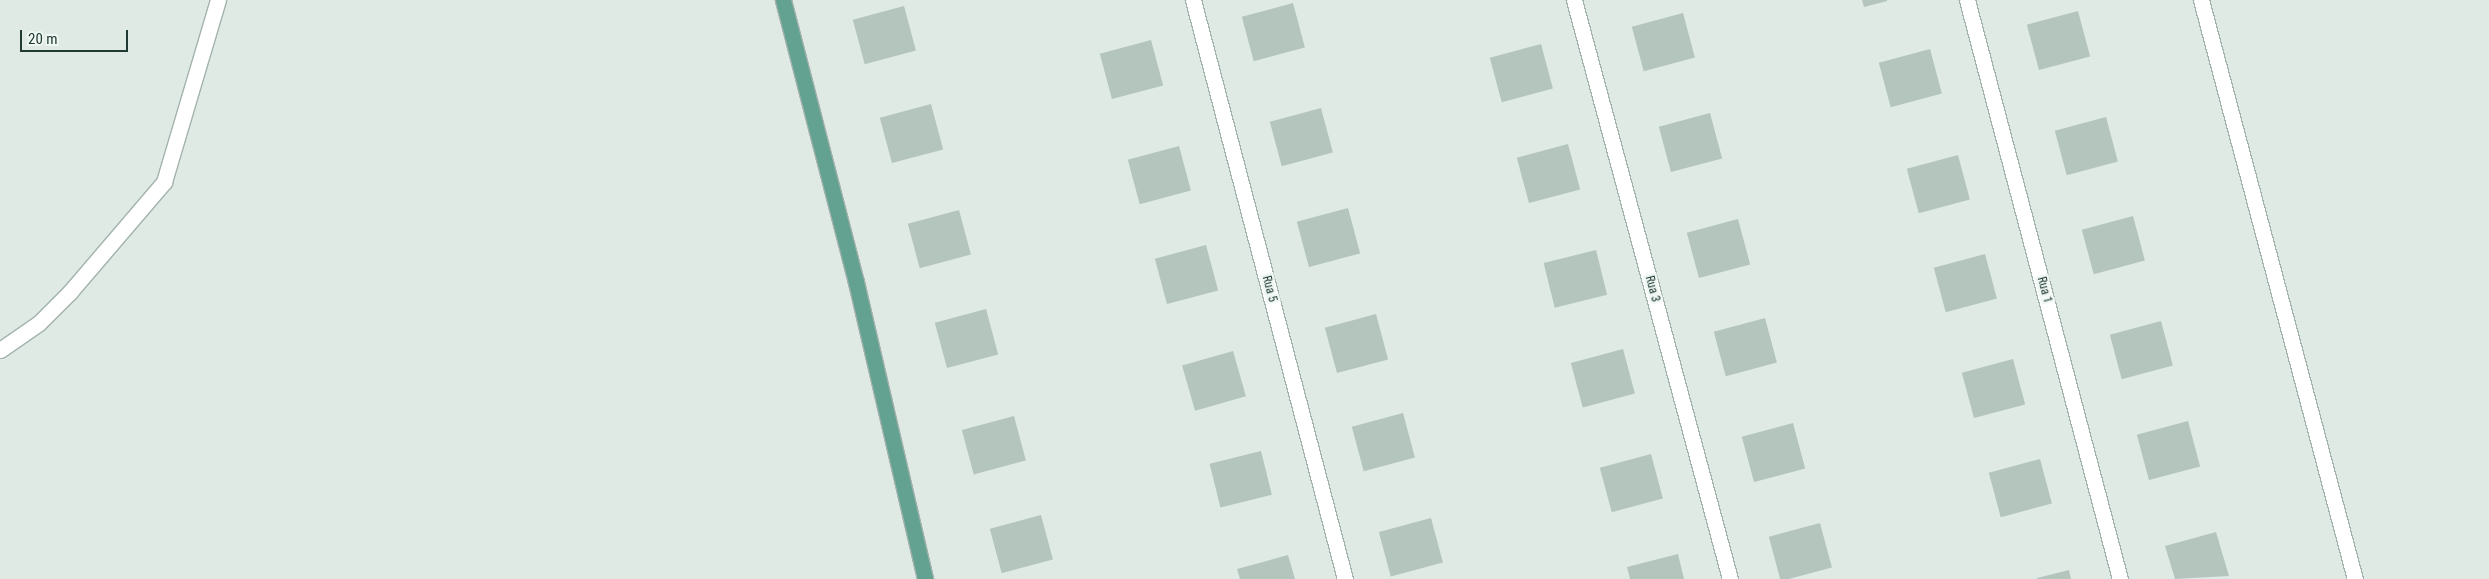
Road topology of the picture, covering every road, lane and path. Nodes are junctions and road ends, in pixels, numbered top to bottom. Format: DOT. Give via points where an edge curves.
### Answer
graph roads {
  1 [pos="218,0"];
  2 [pos="783,0"];
  3 [pos="1193,0"];
  4 [pos="1574,0"];
  5 [pos="1967,0"];
  6 [pos="2201,0"];
  7 [pos="0,350"];
  8 [pos="925,579"];
  9 [pos="1346,579"];
  10 [pos="1730,579"];
  11 [pos="2120,579"];
  12 [pos="2356,579"];
  1 -- 7 [label="street" via="164,182 40,323"];
  2 -- 8 [label="main road" via="856,282"];
  3 -- 9 [label="street, Rua 5"];
  4 -- 10 [label="street, Rua 3"];
  5 -- 11 [label="street, Rua 1"];
  6 -- 12 [label="street"];
}
